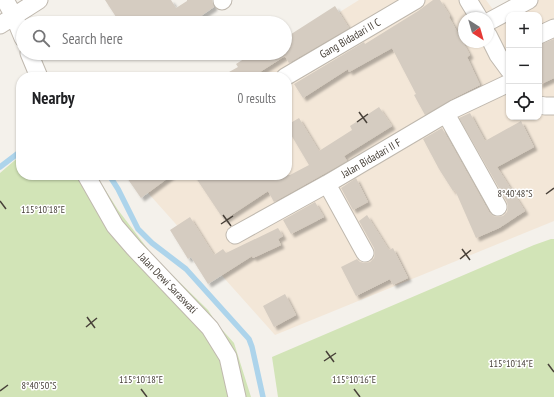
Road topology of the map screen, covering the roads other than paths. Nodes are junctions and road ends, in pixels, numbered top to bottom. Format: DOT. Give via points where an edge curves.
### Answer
graph roads {
  1 [pos="5,0"];
  2 [pos="38,0"];
  3 [pos="416,0"];
  4 [pos="468,0"];
  5 [pos="529,0"];
  6 [pos="475,12"];
  7 [pos="14,16"];
  8 [pos="494,19"];
  9 [pos="16,21"];
  10 [pos="0,25"];
  11 [pos="554,28"];
  12 [pos="542,34"];
  13 [pos="494,41"];
  14 [pos="504,52"];
  15 [pos="32,60"];
  16 [pos="36,72"];
  17 [pos="292,73"];
  18 [pos="507,84"];
  19 [pos="542,106"];
  20 [pos="554,106"];
  21 [pos="446,114"];
  22 [pos="89,180"];
  23 [pos="327,184"];
  24 [pos="498,207"];
  25 [pos="235,235"];
  26 [pos="365,253"];
  27 [pos="237,397"];
  1 -- 7 [label="street"];
  2 -- 7 [label="street"];
  3 -- 17 [label="street, Gang Bidadari II C"];
  4 -- 6 [label="street"];
  5 -- 8 [label="street"];
  7 -- 9 [label="street"];
  7 -- 10 [label="street"];
  11 -- 12 [label="street"];
  13 -- 14 [label="street"];
  15 -- 16 [label="street"];
  18 -- 21 [label="street, Jalan Bidadari II F"];
  19 -- 20 [label="street"];
  21 -- 23 [label="street, Jalan Bidadari II F"];
  21 -- 24 [label="street"];
  22 -- 27 [label="street, Jalan Dewi Saraswati" via="115,226 210,328 228,357"];
  23 -- 25 [label="street, Jalan Bidadari II F"];
  23 -- 26 [label="street"];
}
